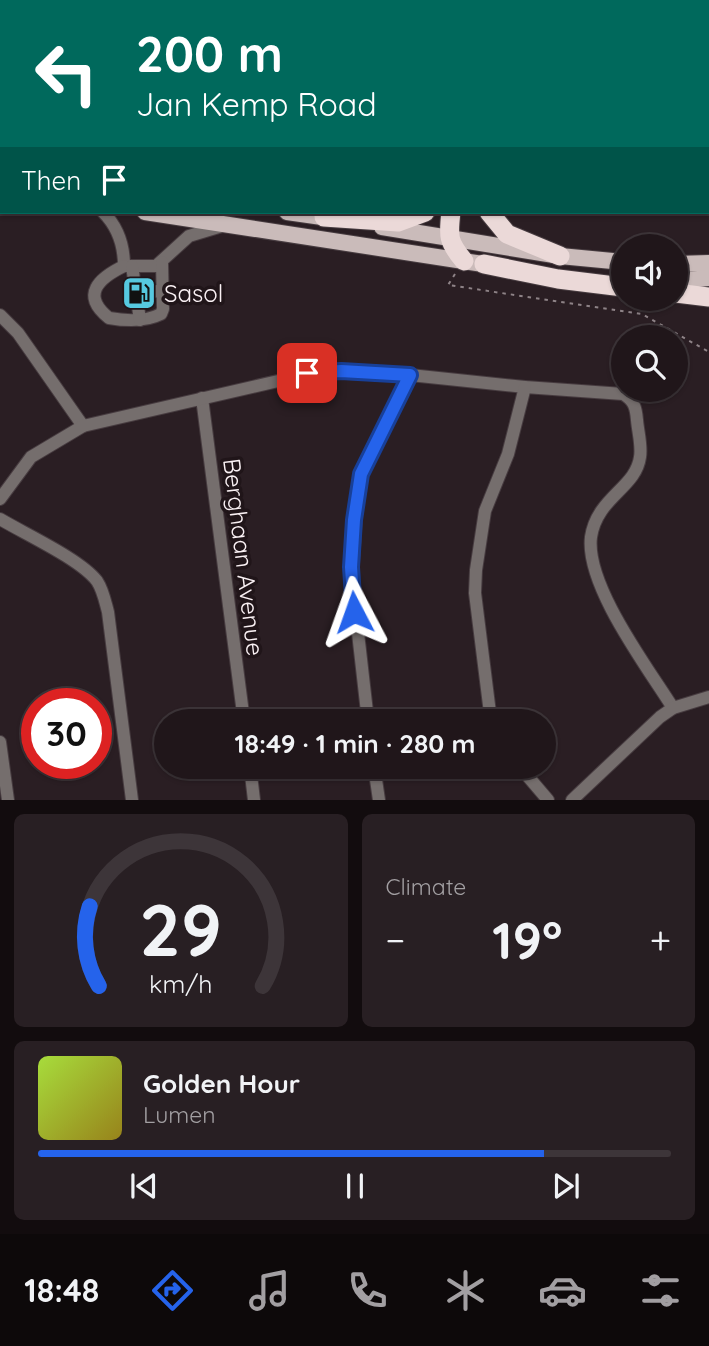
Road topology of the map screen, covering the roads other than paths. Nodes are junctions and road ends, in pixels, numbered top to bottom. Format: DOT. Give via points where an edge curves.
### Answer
graph roads {
  1 [pos="105,214"];
  2 [pos="157,214"];
  3 [pos="302,214"];
  4 [pos="420,214"];
  5 [pos="451,214"];
  6 [pos="491,214"];
  7 [pos="324,217"];
  8 [pos="225,225"];
  9 [pos="449,238"];
  10 [pos="559,256"];
  11 [pos="464,261"];
  12 [pos="611,261"];
  13 [pos="162,262"];
  14 [pos="709,263"];
  15 [pos="484,264"];
  16 [pos="688,264"];
  17 [pos="128,266"];
  18 [pos="709,278"];
  19 [pos="611,280"];
  20 [pos="688,280"];
  21 [pos="611,286"];
  22 [pos="163,290"];
  23 [pos="688,294"];
  24 [pos="137,295"];
  25 [pos="709,297"];
  26 [pos="0,315"];
  27 [pos="140,320"];
  28 [pos="410,375"];
  29 [pos="525,387"];
  30 [pos="202,398"];
  31 [pos="83,426"];
  32 [pos="0,499"];
  33 [pos="0,519"];
  34 [pos="709,697"];
  35 [pos="673,708"];
  36 [pos="242,709"];
  37 [pos="367,709"];
  38 [pos="490,709"];
  39 [pos="0,742"];
  40 [pos="252,779"];
  41 [pos="376,779"];
  42 [pos="530,779"];
  43 [pos="8,800"];
  44 [pos="132,800"];
  45 [pos="254,800"];
  46 [pos="379,800"];
  47 [pos="548,800"];
  48 [pos="572,800"];
  1 -- 17 [label="street" via="118,233"];
  2 -- 8 [label="main road"];
  3 -- 7 [label="main road"];
  4 -- 7 [label="highway" via="398,222"];
  5 -- 9 [label="highway"];
  6 -- 10 [label="highway" via="507,234"];
  7 -- 9 [label="main road"];
  8 -- 11 [label="main road"];
  8 -- 13 [label="street" via="188,236"];
  9 -- 10 [label="main road"];
  9 -- 11 [label="highway"];
  10 -- 12 [label="main road"];
  11 -- 15 [label="main road"];
  13 -- 17 [label="street" via="151,267"];
  13 -- 22 [label="street"];
  14 -- 16 [label="main road"];
  15 -- 19 [label="main road"];
  15 -- 21 [label="highway"];
  17 -- 24 [label="street"];
  17 -- 27 [label="street" via="99,282 96,303 109,318"];
  18 -- 20 [label="main road"];
  22 -- 24 [label="street"];
  22 -- 27 [label="street" via="161,314"];
  23 -- 25 [label="highway"];
  24 -- 27 [label="street"];
  26 -- 31 [label="street" via="18,333"];
  28 -- 29 [label="street"];
  28 -- 30 [label="street" via="317,372"];
  28 -- 37 [label="street" via="361,474 357,498 352,580"];
  29 -- 35 [label="street" via="619,393 630,398 636,413 639,461 633,475 602,507 591,545 612,612"];
  29 -- 38 [label="street" via="508,454 485,511 476,570"];
  30 -- 31 [label="street"];
  30 -- 36 [label="street, Berghaan Avenue"];
  31 -- 32 [label="street" via="31,457"];
  33 -- 44 [label="street" via="71,561 93,576 100,587 108,611"];
  34 -- 35 [label="street"];
  35 -- 48 [label="street"];
  39 -- 43 [label="street"];
  40 -- 45 [label="street"];
  41 -- 46 [label="street"];
  42 -- 47 [label="street"];
}
